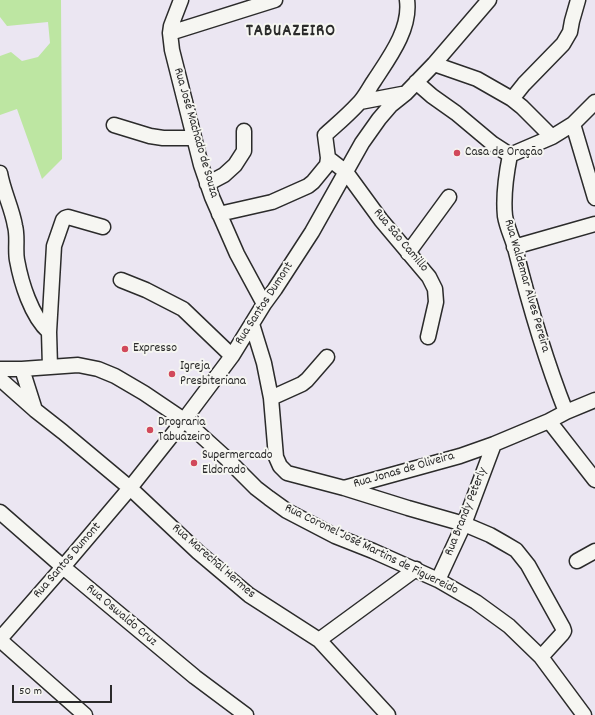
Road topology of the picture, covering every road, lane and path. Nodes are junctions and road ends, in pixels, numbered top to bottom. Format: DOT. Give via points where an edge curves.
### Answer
graph roads {
  1 [pos="181,0"];
  2 [pos="275,0"];
  3 [pos="407,0"];
  4 [pos="489,0"];
  5 [pos="578,0"];
  6 [pos="170,33"];
  7 [pos="434,64"];
  8 [pos="416,82"];
  9 [pos="406,93"];
  10 [pos="512,99"];
  11 [pos="360,102"];
  12 [pos="595,102"];
  13 [pos="573,124"];
  14 [pos="114,125"];
  15 [pos="244,131"];
  16 [pos="552,137"];
  17 [pos="194,138"];
  18 [pos="510,155"];
  19 [pos="328,158"];
  20 [pos="346,172"];
  21 [pos="0,173"];
  22 [pos="207,184"];
  23 [pos="449,197"];
  24 [pos="595,198"];
  25 [pos="219,214"];
  26 [pos="595,224"];
  27 [pos="103,227"];
  28 [pos="514,247"];
  29 [pos="408,253"];
  30 [pos="121,280"];
  31 [pos="264,304"];
  32 [pos="252,324"];
  33 [pos="49,332"];
  34 [pos="428,337"];
  35 [pos="232,356"];
  36 [pos="327,357"];
  37 [pos="50,367"];
  38 [pos="0,369"];
  39 [pos="22,369"];
  40 [pos="0,379"];
  41 [pos="271,398"];
  42 [pos="595,400"];
  43 [pos="35,410"];
  44 [pos="566,412"];
  45 [pos="184,420"];
  46 [pos="548,421"];
  47 [pos="494,444"];
  48 [pos="595,480"];
  49 [pos="130,488"];
  50 [pos="344,488"];
  51 [pos="0,512"];
  52 [pos="464,524"];
  53 [pos="595,551"];
  54 [pos="577,561"];
  55 [pos="63,567"];
  56 [pos="416,570"];
  57 [pos="438,580"];
  58 [pos="0,640"];
  59 [pos="319,640"];
  60 [pos="541,657"];
  61 [pos="85,715"];
  62 [pos="246,715"];
  63 [pos="388,715"];
  64 [pos="584,715"];
  1 -- 6 [label="street, Rua José Machado de Souza"];
  2 -- 6 [label="street"];
  3 -- 11 [label="street" via="406,21 393,53"];
  4 -- 7 [label="street, Rua Santos Dumont"];
  5 -- 10 [label="street" via="570,32 563,44"];
  6 -- 17 [label="street, Rua José Machado de Souza"];
  7 -- 8 [label="street, Rua Santos Dumont"];
  7 -- 10 [label="street" via="477,79"];
  8 -- 9 [label="street, Rua Santos Dumont"];
  8 -- 18 [label="street"];
  9 -- 11 [label="street"];
  9 -- 20 [label="street, Rua Santos Dumont" via="379,119"];
  10 -- 16 [label="street"];
  11 -- 19 [label="street" via="325,135"];
  12 -- 13 [label="street"];
  13 -- 16 [label="street"];
  13 -- 24 [label="street"];
  14 -- 17 [label="street" via="150,136"];
  15 -- 22 [label="street" via="244,151 235,166"];
  16 -- 18 [label="street"];
  17 -- 22 [label="street, Rua José Machado de Souza"];
  18 -- 28 [label="street, Rua Waldemar Alves Pereira" via="505,216"];
  19 -- 20 [label="street, Rua São Camillo"];
  19 -- 25 [label="street" via="308,186 272,202"];
  20 -- 29 [label="street, Rua São Camillo"];
  20 -- 31 [label="street, Rua Santos Dumont" via="312,232"];
  21 -- 33 [label="street" via="16,227 17,259 25,289 36,315"];
  22 -- 25 [label="street, Rua José Machado de Souza"];
  23 -- 29 [label="street"];
  25 -- 31 [label="street, Rua José Machado de Souza"];
  26 -- 28 [label="street"];
  27 -- 33 [label="street" via="68,217 62,220 54,246"];
  28 -- 44 [label="street, Rua Waldemar Alves Pereira" via="552,377"];
  29 -- 34 [label="street, Rua São Camillo" via="429,277 435,289 436,302"];
  30 -- 35 [label="street" via="183,309"];
  31 -- 32 [label="street, Rua Santos Dumont"];
  32 -- 35 [label="street, Rua Santos Dumont"];
  32 -- 41 [label="street, Rua Jonas de Oliveira"];
  33 -- 37 [label="street"];
  35 -- 45 [label="street, Rua Santos Dumont"];
  36 -- 41 [label="street" via="302,384"];
  37 -- 39 [label="street"];
  37 -- 45 [label="street, Rua Coronel José Martins de Figuereido" via="78,365 98,369 144,393"];
  38 -- 39 [label="street"];
  39 -- 43 [label="street"];
  40 -- 43 [label="street, Rua Marechal Hermes"];
  41 -- 50 [label="street, Rua Jonas de Oliveira" via="276,456 280,466 287,473"];
  42 -- 44 [label="street, Rua Jonas de Oliveira"];
  43 -- 49 [label="street, Rua Marechal Hermes"];
  44 -- 46 [label="street, Rua Jonas de Oliveira"];
  45 -- 49 [label="street, Rua Santos Dumont"];
  45 -- 56 [label="street, Rua Coronel José Martins de Figuereido" via="256,488 287,511 335,536"];
  46 -- 47 [label="street, Rua Jonas de Oliveira"];
  46 -- 48 [label="street"];
  47 -- 50 [label="street, Rua Jonas de Oliveira"];
  47 -- 52 [label="street, Rua Brandy Peterly"];
  49 -- 55 [label="street, Rua Santos Dumont"];
  49 -- 59 [label="street, Rua Marechal Hermes" via="198,552 249,595"];
  50 -- 52 [label="street"];
  51 -- 55 [label="street, Rua Oswaldo Cruz"];
  52 -- 57 [label="street, Rua Brandy Peterly"];
  52 -- 60 [label="street" via="516,550 528,564 564,631"];
  53 -- 54 [label="street"];
  55 -- 58 [label="street, Rua Santos Dumont"];
  55 -- 62 [label="street, Rua Oswaldo Cruz" via="195,677"];
  56 -- 57 [label="street, Rua Coronel José Martins de Figuereido"];
  56 -- 59 [label="street"];
  57 -- 60 [label="street, Rua Coronel José Martins de Figuereido" via="476,602 509,626"];
  58 -- 61 [label="street"];
  59 -- 63 [label="street, Rua Marechal Hermes"];
  60 -- 64 [label="street, Rua Coronel José Martins de Figuereido"];
}
